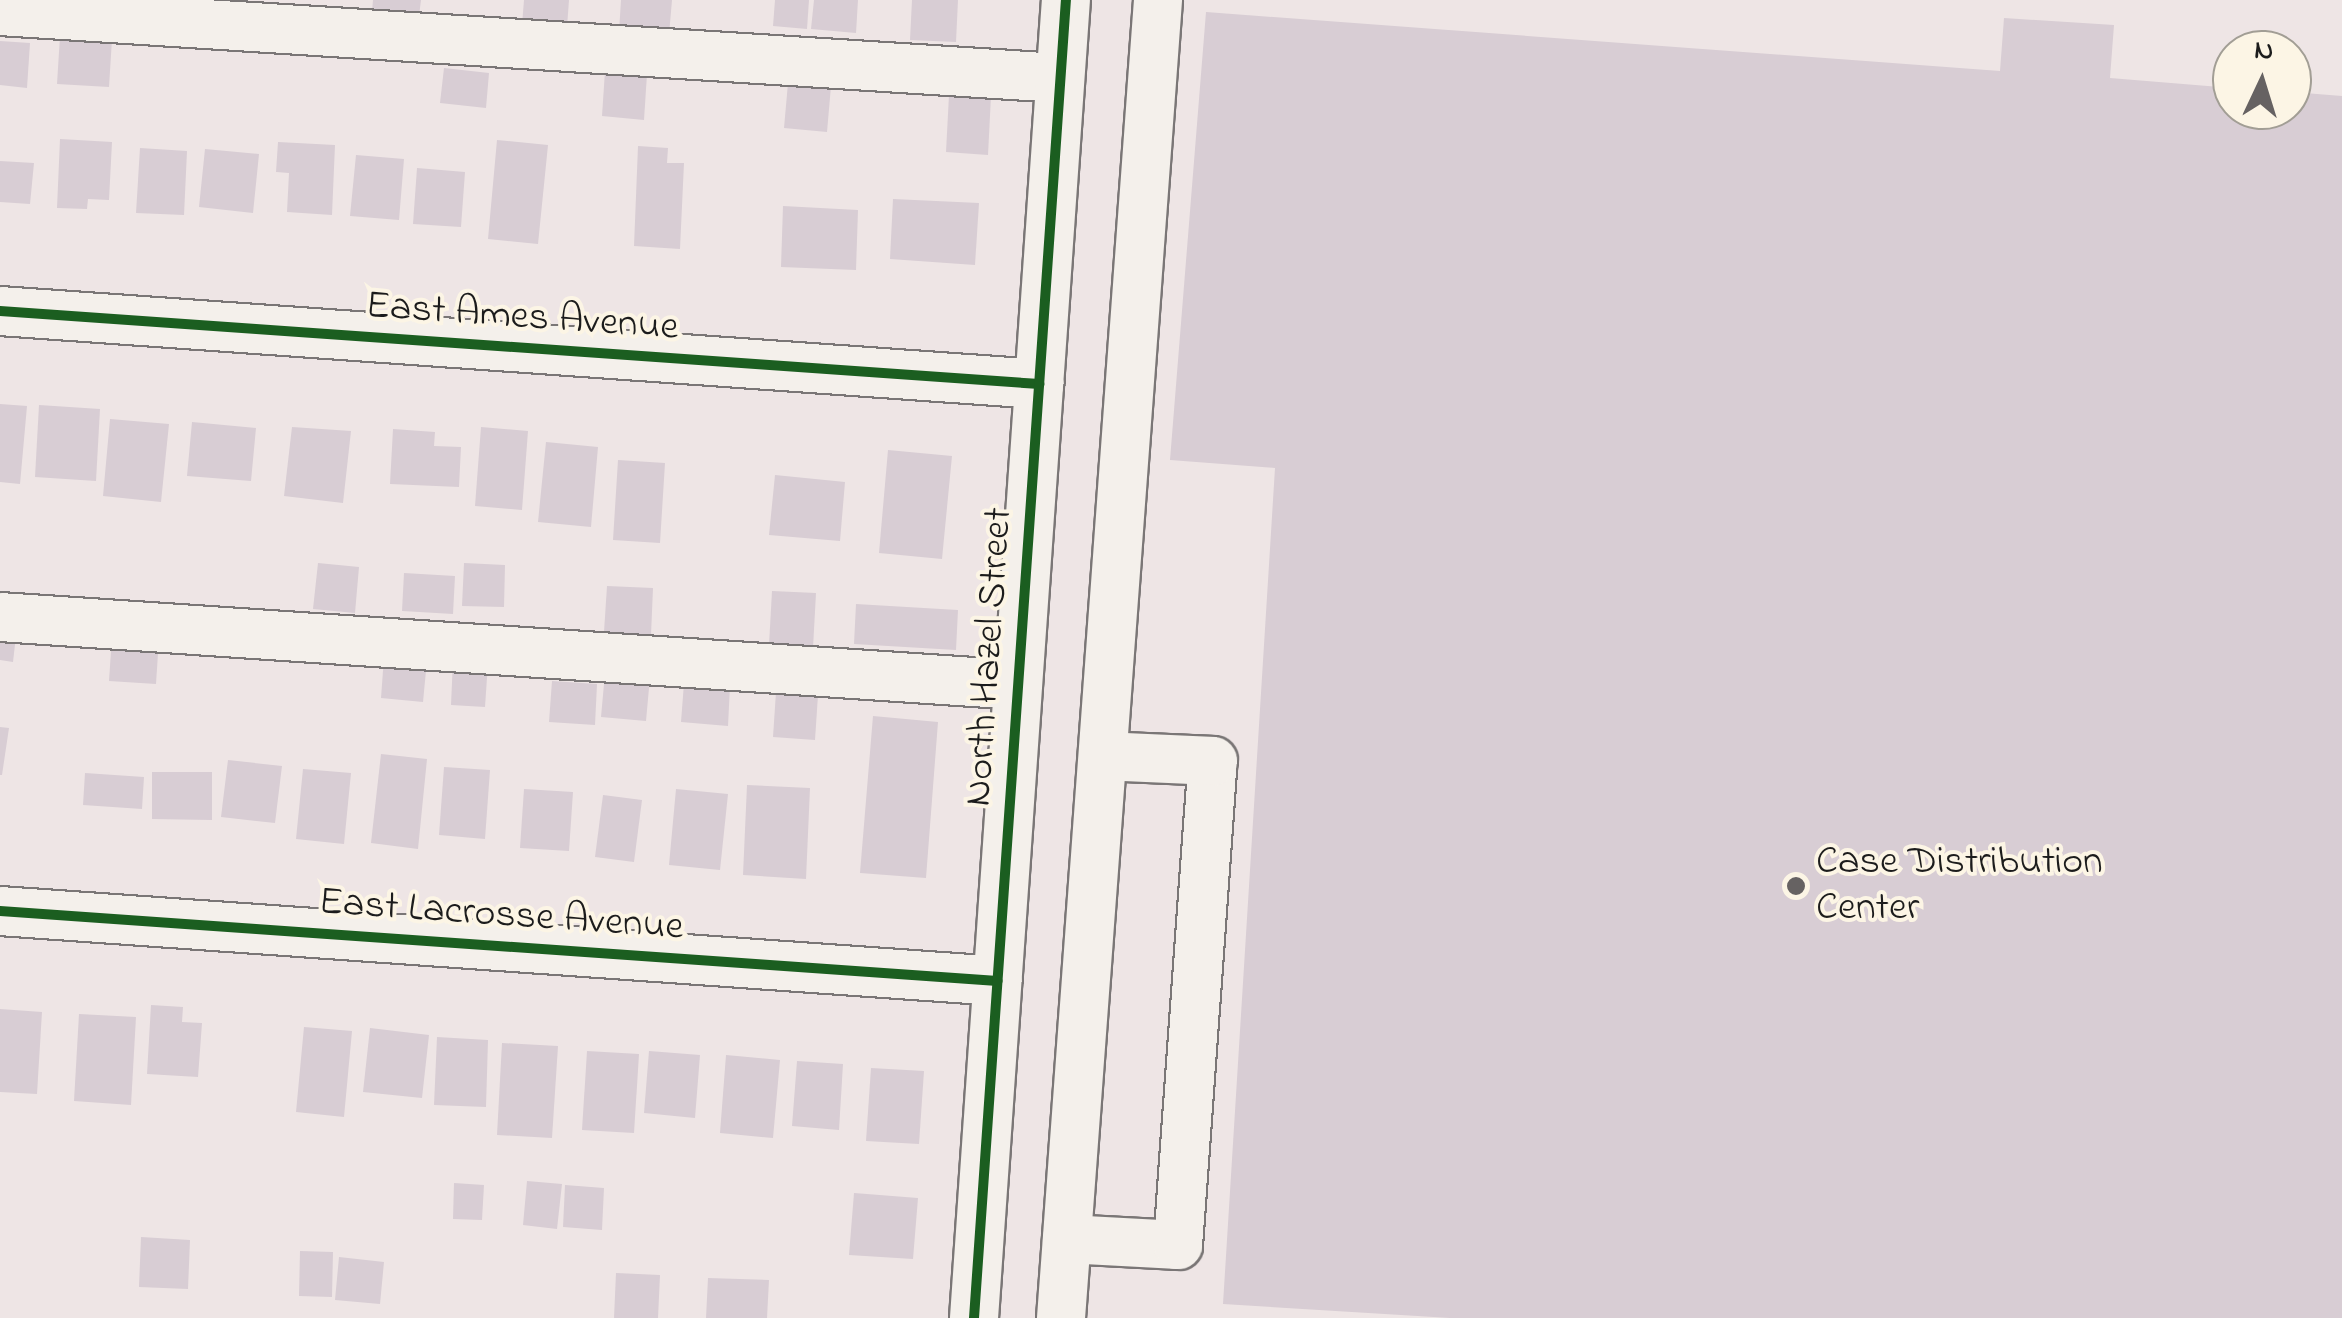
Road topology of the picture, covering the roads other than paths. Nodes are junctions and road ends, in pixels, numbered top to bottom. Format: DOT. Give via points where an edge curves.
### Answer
graph roads {
  1 [pos="1066,0"];
  2 [pos="1158,0"];
  3 [pos="0,11"];
  4 [pos="1060,78"];
  5 [pos="0,311"];
  6 [pos="1040,384"];
  7 [pos="0,617"];
  8 [pos="1018,685"];
  9 [pos="1103,756"];
  10 [pos="0,911"];
  11 [pos="998,981"];
  12 [pos="1067,1239"];
  13 [pos="974,1318"];
  14 [pos="1061,1318"];
  1 -- 4 [label="street, North Hazel Street"];
  2 -- 9 [label="street"];
  3 -- 4 [label="street"];
  4 -- 6 [label="street, North Hazel Street"];
  5 -- 6 [label="street, East Ames Avenue"];
  6 -- 8 [label="street, North Hazel Street"];
  7 -- 8 [label="street"];
  8 -- 11 [label="street, North Hazel Street"];
  9 -- 12 [label="street"];
  9 -- 12 [label="street" via="1213,762 1178,1244"];
  10 -- 11 [label="street, East Lacrosse Avenue"];
  11 -- 13 [label="street, North Hazel Street"];
  12 -- 14 [label="street"];
}
